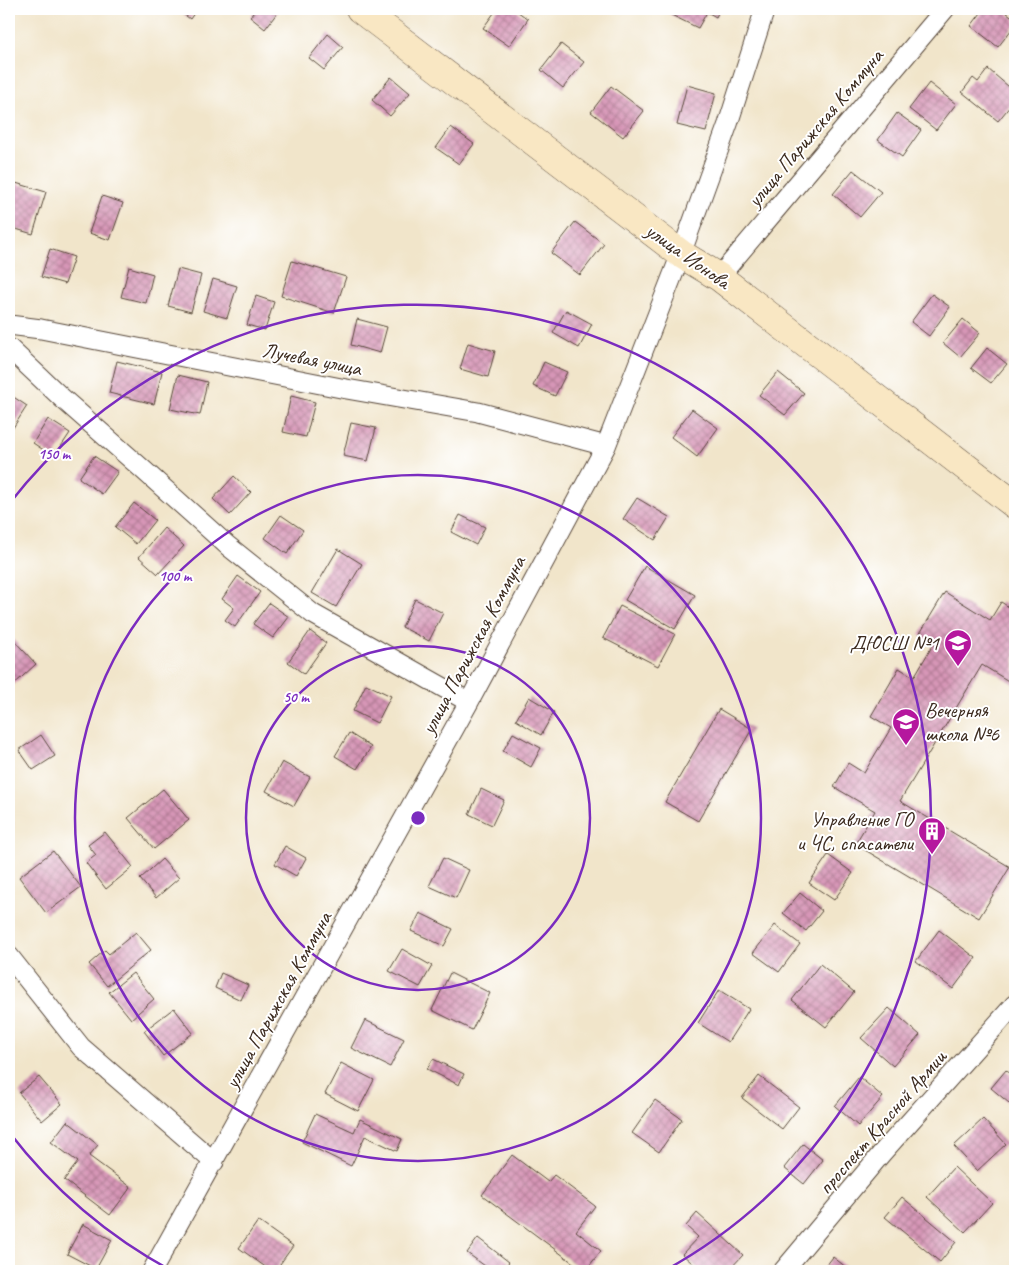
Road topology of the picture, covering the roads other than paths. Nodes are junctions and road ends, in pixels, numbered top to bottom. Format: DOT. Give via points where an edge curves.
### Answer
graph roads {
  1 [pos="360,9"];
  2 [pos="764,9"];
  3 [pos="945,9"];
  4 [pos="681,254"];
  5 [pos="719,277"];
  6 [pos="9,325"];
  7 [pos="9,348"];
  8 [pos="606,446"];
  9 [pos="1015,505"];
  10 [pos="469,702"];
  11 [pos="9,956"];
  12 [pos="1015,1004"];
  13 [pos="214,1162"];
  14 [pos="152,1271"];
  15 [pos="783,1271"];
  1 -- 4 [label="main road, улица Ионова"];
  2 -- 4 [label="street, улица Парижская Коммуна" via="728,124"];
  3 -- 5 [label="street, улица Парижская Коммуна"];
  4 -- 5 [label="main road, улица Ионова"];
  4 -- 8 [label="street, улица Парижская Коммуна"];
  5 -- 9 [label="main road, улица Ионова"];
  6 -- 8 [label="street, Лучевая улица" via="478,412"];
  7 -- 10 [label="street" via="228,546 312,614"];
  8 -- 10 [label="street, улица Парижская Коммуна"];
  10 -- 13 [label="street, улица Парижская Коммуна"];
  11 -- 13 [label="street" via="81,1047"];
  12 -- 15 [label="street, проспект Красной Армии" via="882,1153"];
  13 -- 14 [label="street, улица Парижская Коммуна"];
}
